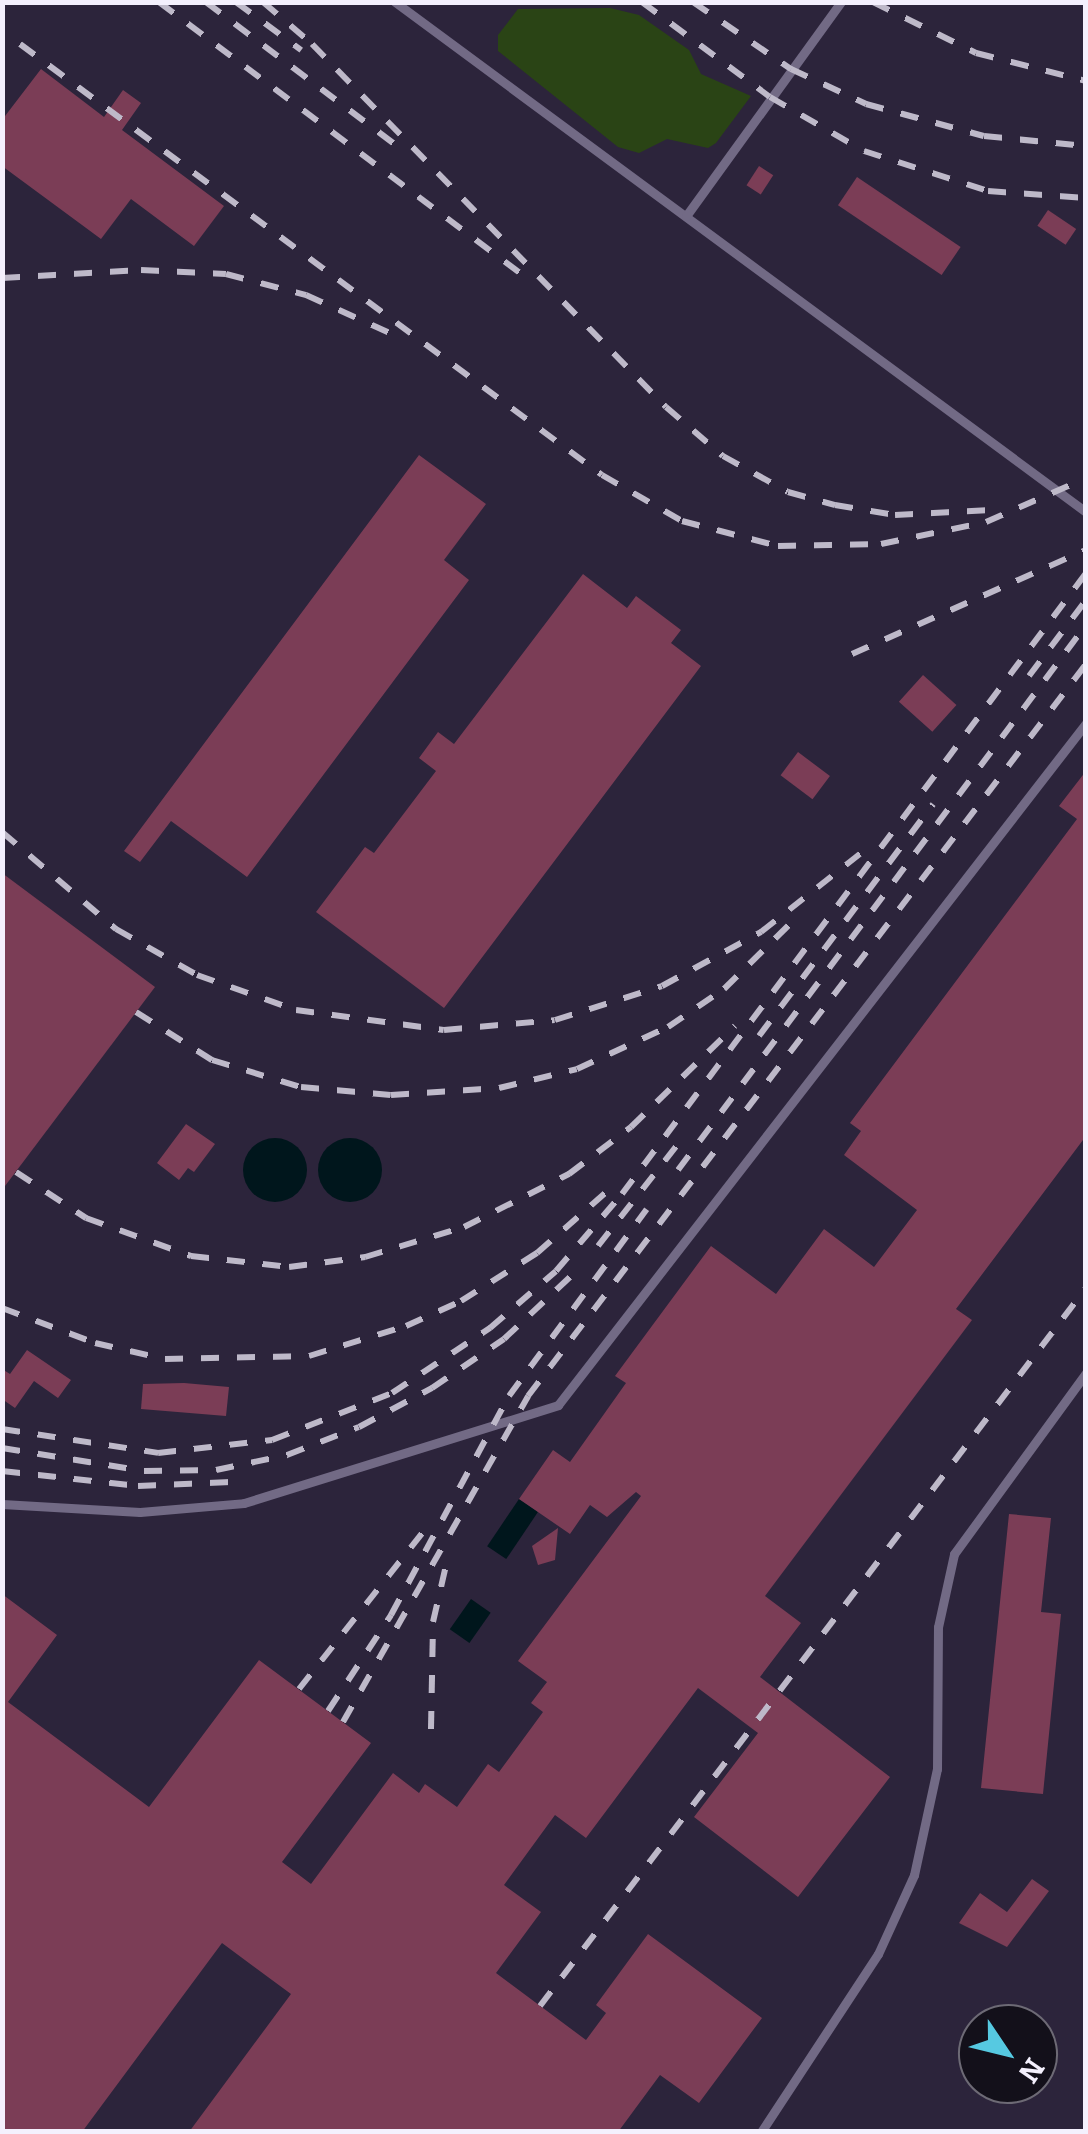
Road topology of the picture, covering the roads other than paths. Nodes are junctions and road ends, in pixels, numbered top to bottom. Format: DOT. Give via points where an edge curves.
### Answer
graph roads {
  1 [pos="395,2"];
  2 [pos="841,2"];
  3 [pos="686,216"];
  4 [pos="1086,512"];
  5 [pos="1086,723"];
  6 [pos="1086,1373"];
  7 [pos="2,1504"];
  8 [pos="761,2132"];
  1 -- 3 [label="lane"];
  2 -- 3 [label="lane"];
  3 -- 4 [label="lane"];
  5 -- 7 [label="lane" via="558,1406 244,1502 140,1512"];
  6 -- 8 [label="lane" via="954,1554 938,1628 937,1769 914,1875 870,1968"];
}
